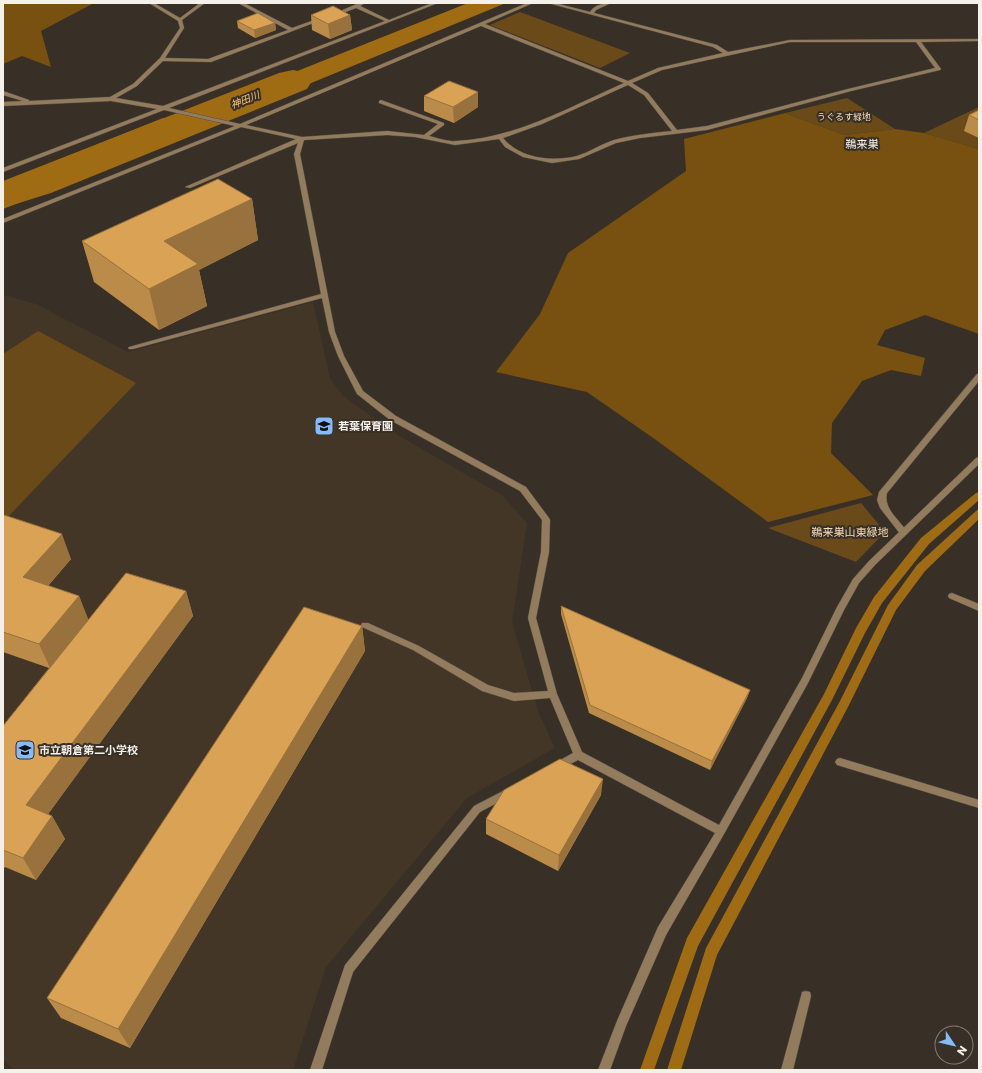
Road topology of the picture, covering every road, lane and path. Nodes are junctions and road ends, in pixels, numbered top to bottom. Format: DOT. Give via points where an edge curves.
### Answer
graph roads {
  1 [pos="151,3"];
  2 [pos="204,3"];
  3 [pos="240,3"];
  4 [pos="363,3"];
  5 [pos="436,3"];
  6 [pos="531,3"];
  7 [pos="550,3"];
  8 [pos="609,3"];
  9 [pos="356,6"];
  10 [pos="591,14"];
  11 [pos="180,20"];
  12 [pos="388,21"];
  13 [pos="481,24"];
  14 [pos="292,30"];
  15 [pos="979,40"];
  16 [pos="918,41"];
  17 [pos="727,54"];
  18 [pos="162,59"];
  19 [pos="628,83"];
  20 [pos="3,93"];
  21 [pos="111,99"];
  22 [pos="30,102"];
  23 [pos="381,102"];
  24 [pos="3,104"];
  25 [pos="163,108"];
  26 [pos="241,125"];
  27 [pos="675,131"];
  28 [pos="425,137"];
  29 [pos="500,138"];
  30 [pos="302,139"];
  31 [pos="3,170"];
  32 [pos="188,186"];
  33 [pos="3,221"];
  34 [pos="324,295"];
  35 [pos="131,348"];
  36 [pos="979,376"];
  37 [pos="979,460"];
  38 [pos="904,533"];
  39 [pos="952,596"];
  40 [pos="979,608"];
  41 [pos="365,625"];
  42 [pos="553,694"];
  43 [pos="578,755"];
  44 [pos="840,762"];
  45 [pos="544,773"];
  46 [pos="517,788"];
  47 [pos="979,804"];
  48 [pos="721,831"];
  49 [pos="806,996"];
  50 [pos="316,1070"];
  51 [pos="604,1070"];
  52 [pos="787,1070"];
  1 -- 11 [label="street"];
  2 -- 11 [label="street"];
  3 -- 14 [label="street"];
  4 -- 9 [label="street"];
  5 -- 12 [label="street"];
  6 -- 13 [label="street"];
  7 -- 10 [label="street"];
  8 -- 10 [label="street"];
  9 -- 12 [label="street"];
  9 -- 14 [label="street"];
  10 -- 17 [label="street" via="715,46"];
  11 -- 18 [label="street" via="182,28"];
  12 -- 25 [label="street"];
  13 -- 19 [label="street"];
  13 -- 26 [label="street"];
  14 -- 18 [label="street" via="209,61"];
  15 -- 16 [label="street"];
  16 -- 17 [label="street" via="790,41"];
  16 -- 27 [label="street" via="938,69 707,128"];
  17 -- 19 [label="street" via="660,69"];
  18 -- 21 [label="street" via="135,85"];
  19 -- 27 [label="street" via="646,94"];
  19 -- 29 [label="street" via="540,123"];
  20 -- 22 [label="street"];
  21 -- 22 [label="street"];
  21 -- 25 [label="street"];
  22 -- 24 [label="street"];
  23 -- 28 [label="street" via="442,124"];
  25 -- 26 [label="street"];
  25 -- 31 [label="street"];
  26 -- 30 [label="street"];
  26 -- 33 [label="street"];
  27 -- 29 [label="street" via="614,142 579,157 552,161 523,155"];
  28 -- 29 [label="street" via="455,143"];
  28 -- 30 [label="street" via="387,133"];
  30 -- 32 [label="street"];
  30 -- 34 [label="street" via="297,154"];
  34 -- 35 [label="street"];
  34 -- 42 [label="street" via="332,332 360,392 393,418 523,489 546,520 545,552 532,618"];
  36 -- 38 [label="street" via="883,492 881,500 884,508"];
  37 -- 38 [label="street"];
  38 -- 48 [label="street" via="872,562 856,581 805,680"];
  39 -- 40 [label="street"];
  41 -- 42 [label="street" via="416,648 485,688 514,697"];
  42 -- 43 [label="street"];
  43 -- 45 [label="street"];
  43 -- 48 [label="street"];
  44 -- 47 [label="street"];
  46 -- 50 [label="street" via="477,809 349,969"];
  48 -- 51 [label="street" via="662,931 620,1025"];
  49 -- 52 [label="street"];
}
